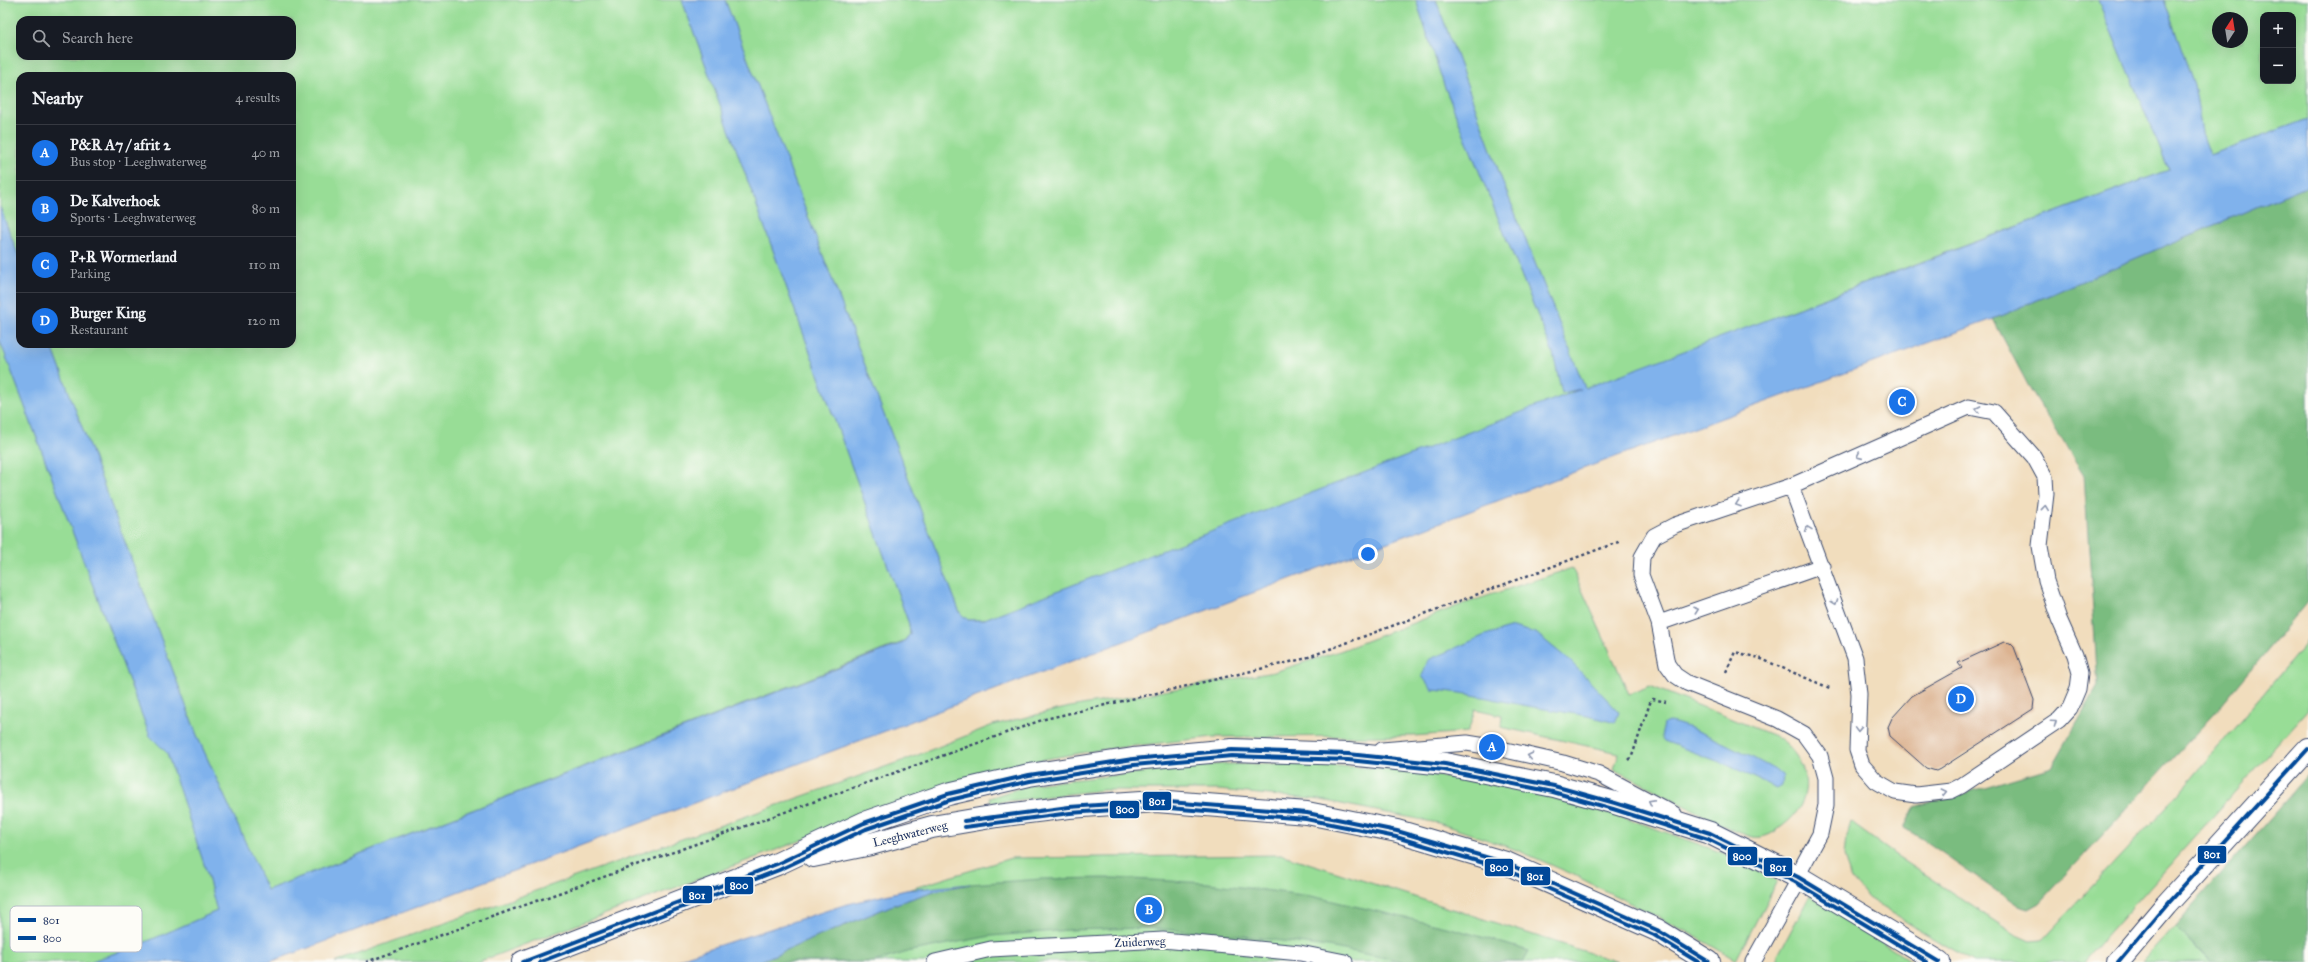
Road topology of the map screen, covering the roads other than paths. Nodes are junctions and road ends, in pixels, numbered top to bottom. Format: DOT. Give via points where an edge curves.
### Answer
graph roads {
  1 [pos="1791,486"];
  2 [pos="1822,566"];
  3 [pos="1659,623"];
  4 [pos="2308,749"];
  5 [pos="777,864"];
  6 [pos="1798,876"];
  7 [pos="523,962"];
  8 [pos="935,962"];
  9 [pos="1345,962"];
  10 [pos="1709,962"];
  11 [pos="1754,962"];
  12 [pos="1939,962"];
  13 [pos="2118,962"];
  2 -- 1 [label="lane, one-way"];
  2 -- 1 [label="lane, one-way" via="1855,658 1859,694 1857,750 1862,765 1876,781 1895,792 1916,796 1937,794 1961,786 2059,720 2070,708 2078,689 2080,672 2046,581 2040,546 2046,494 2045,477 2034,457 1994,412 1969,407"];
  1 -- 3 [label="lane, one-way" via="1675,525 1654,536 1642,557 1641,575"];
  3 -- 2 [label="lane, one-way"];
  3 -- 6 [label="lane" via="1667,664 1675,676 1777,719 1804,734 1820,756 1826,778 1826,805 1820,834"];
  4 -- 13 [label="main road" via="2166,905"];
  6 -- 5 [label="main road, Leeghwaterweg, one-way" via="1710,833 1554,786 1445,764 1348,754 1232,750 1134,759 1029,775 948,794 864,823"];
  5 -- 7 [label="main road, Leeghwaterweg"];
  5 -- 10 [label="main road, Leeghwaterweg" via="871,844 932,827 1069,807 1156,801 1307,813 1397,831 1506,863 1657,930"];
  6 -- 11 [label="lane" via="1796,885"];
  6 -- 12 [label="main road, Leeghwaterweg"];
  8 -- 9 [label="lane, Zuiderweg" via="991,949 1163,940 1300,953"];
}
